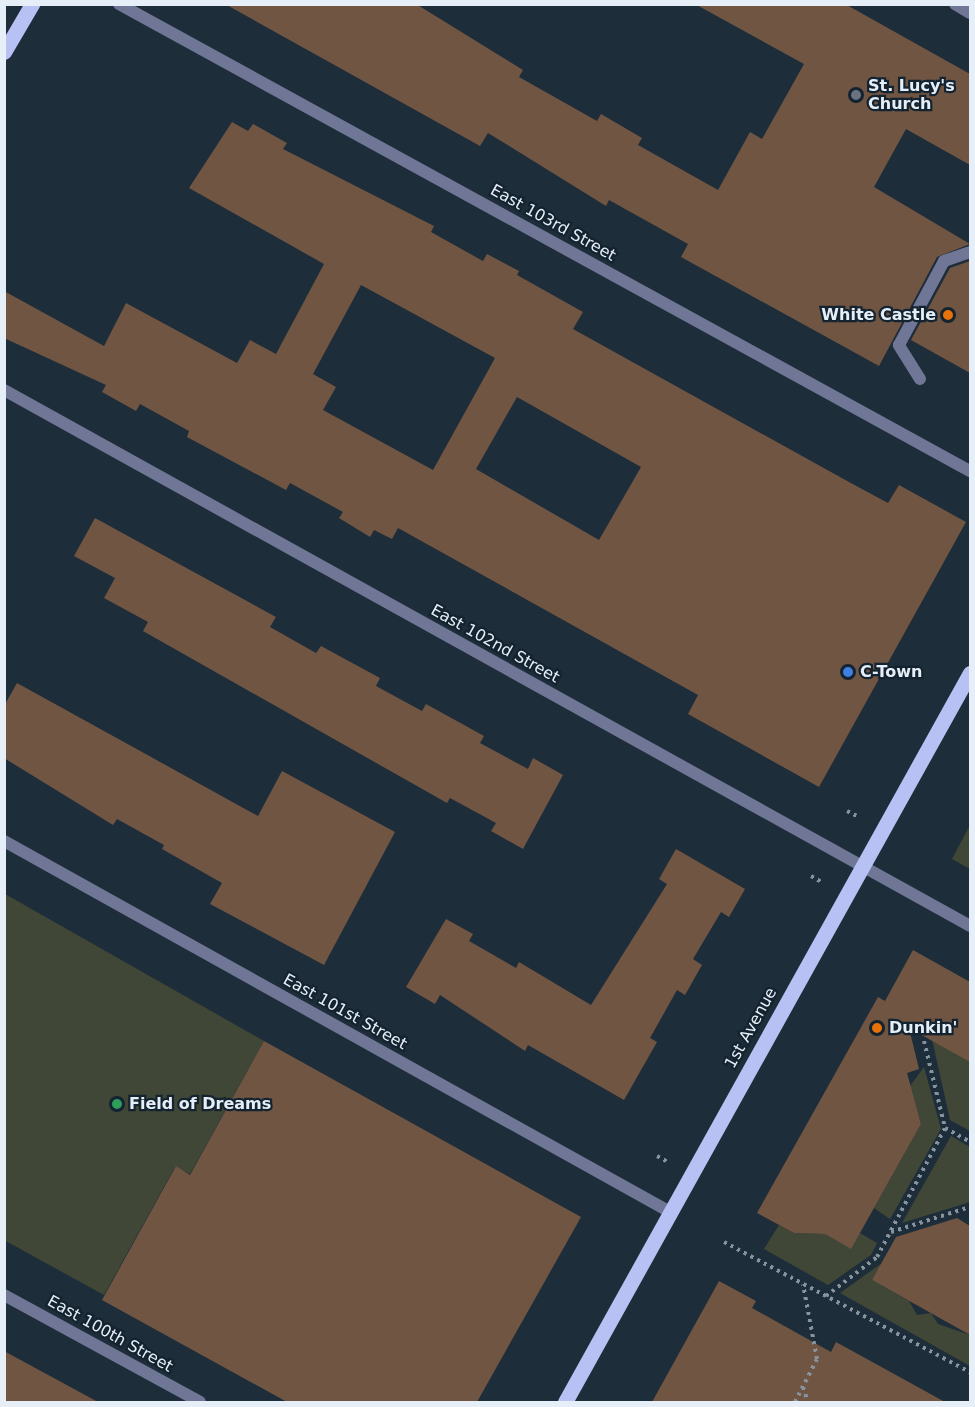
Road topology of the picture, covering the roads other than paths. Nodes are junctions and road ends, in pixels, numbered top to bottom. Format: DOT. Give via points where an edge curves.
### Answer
graph roads {
  1 [pos="32,4"];
  2 [pos="119,4"];
  3 [pos="955,4"];
  4 [pos="970,13"];
  5 [pos="4,52"];
  6 [pos="970,252"];
  7 [pos="920,380"];
  8 [pos="4,390"];
  9 [pos="970,471"];
  10 [pos="970,673"];
  11 [pos="4,841"];
  12 [pos="863,867"];
  13 [pos="970,926"];
  14 [pos="670,1212"];
  15 [pos="4,1295"];
  16 [pos="200,1402"];
  17 [pos="564,1402"];
  1 -- 5 [label="main road"];
  2 -- 9 [label="street, East 103rd Street"];
  3 -- 4 [label="street"];
  6 -- 7 [label="street" via="944,261 899,345"];
  8 -- 12 [label="street, East 102nd Street"];
  10 -- 12 [label="main road, 1st Avenue"];
  11 -- 14 [label="street, East 101st Street"];
  12 -- 13 [label="street, East 102nd Street"];
  12 -- 14 [label="main road, 1st Avenue"];
  14 -- 17 [label="main road, 1st Avenue"];
  15 -- 16 [label="street, East 100th Street"];
}
